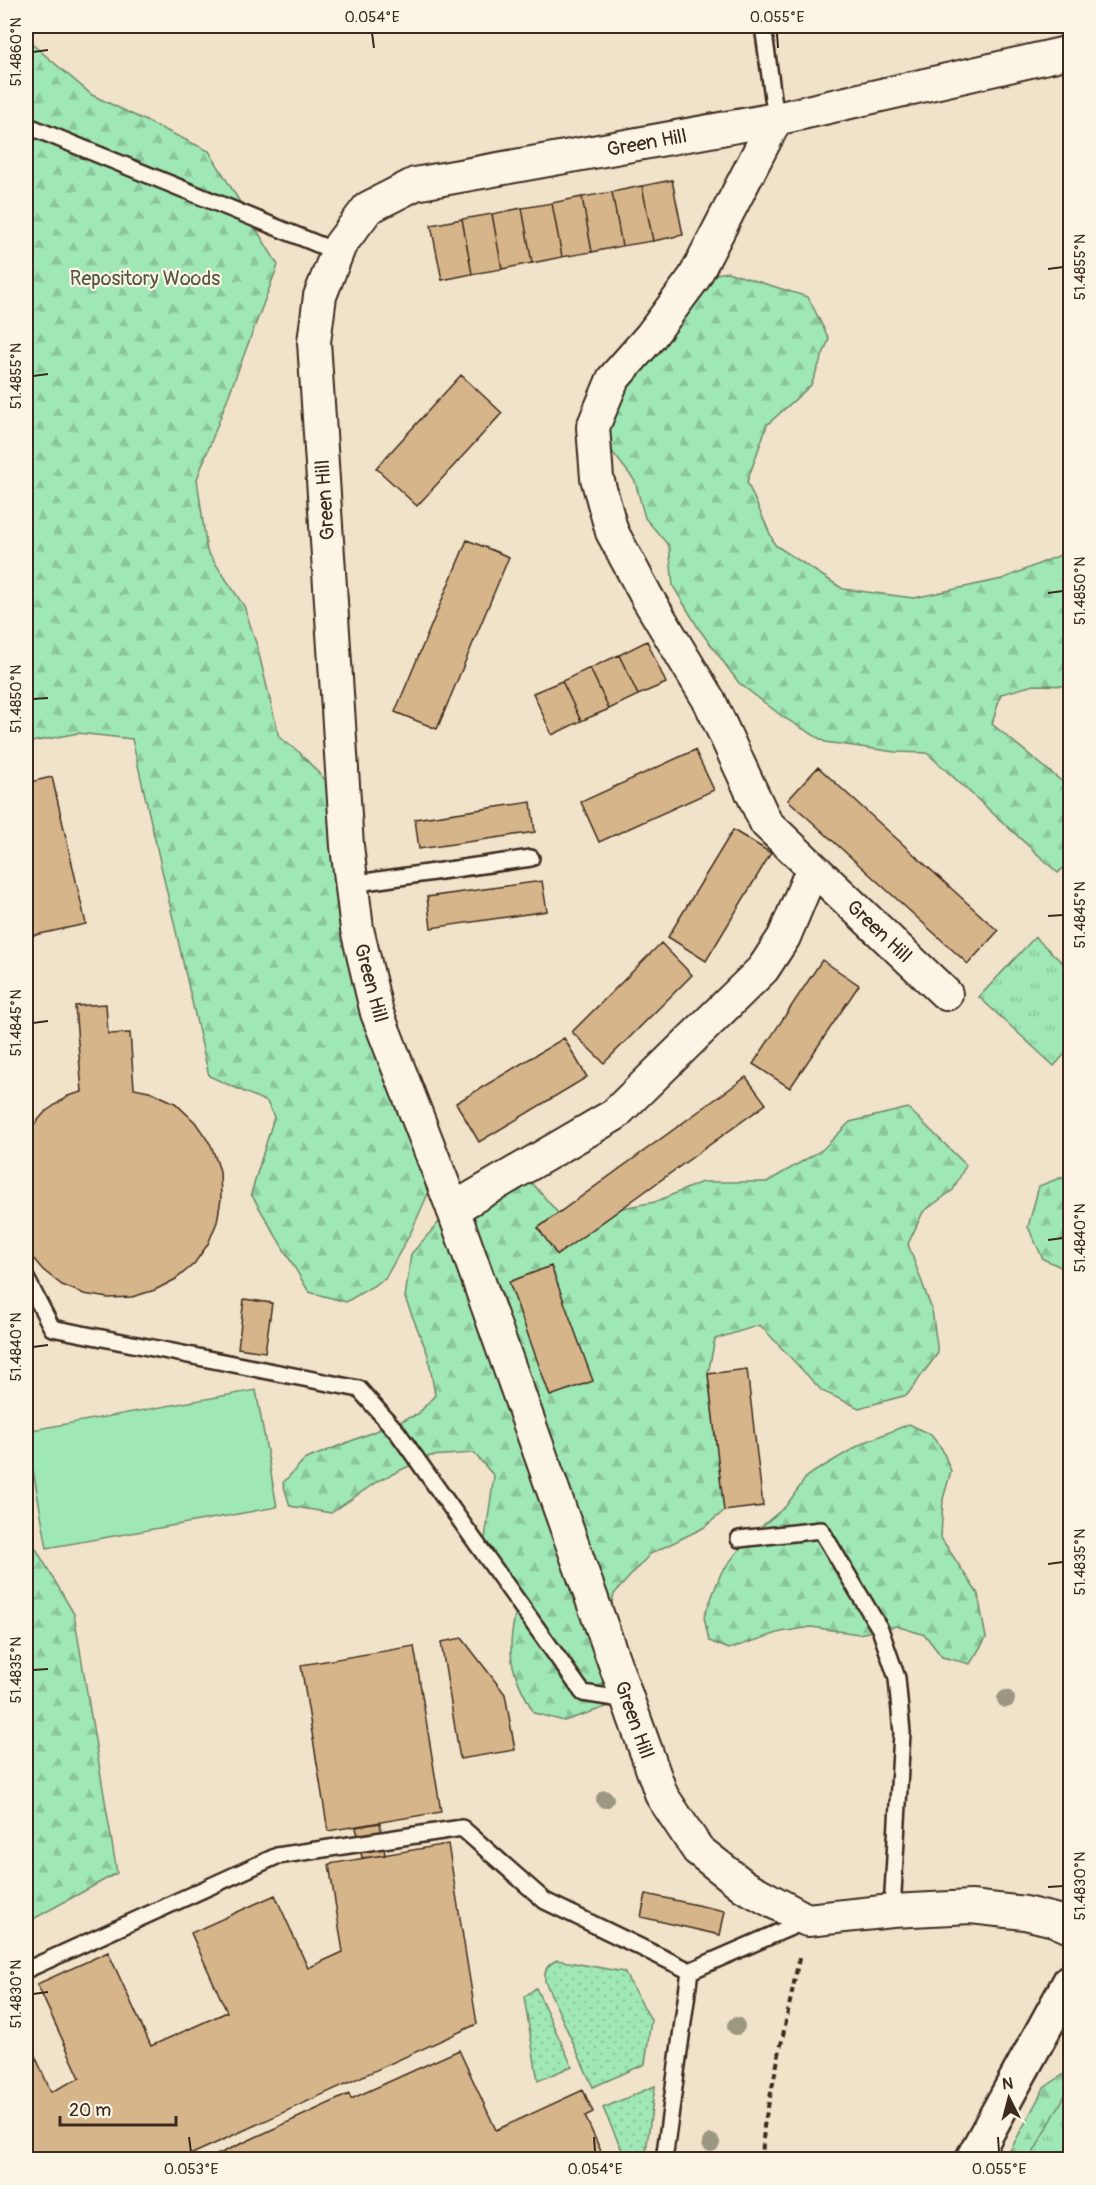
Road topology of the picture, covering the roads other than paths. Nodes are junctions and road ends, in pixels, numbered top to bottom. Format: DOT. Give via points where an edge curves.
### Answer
graph roads {
  1 [pos="763,26"];
  2 [pos="1071,52"];
  3 [pos="776,119"];
  4 [pos="26,125"];
  5 [pos="337,252"];
  6 [pos="531,858"];
  7 [pos="812,870"];
  8 [pos="351,884"];
  9 [pos="946,994"];
  10 [pos="453,1209"];
  11 [pos="26,1278"];
  12 [pos="739,1539"];
  13 [pos="627,1700"];
  14 [pos="892,1911"];
  15 [pos="807,1920"];
  16 [pos="1071,1927"];
  17 [pos="26,1970"];
  18 [pos="690,1971"];
  19 [pos="1071,1981"];
  20 [pos="664,2160"];
  21 [pos="972,2160"];
  1 -- 3 [label="lane"];
  2 -- 3 [label="street, Green Hill"];
  3 -- 5 [label="street, Green Hill" via="415,184 368,208"];
  3 -- 7 [label="street, Green Hill" via="694,278 613,379 593,427 597,478 612,532 710,702 766,823"];
  4 -- 5 [label="lane"];
  5 -- 8 [label="street, Green Hill" via="320,296 314,342"];
  6 -- 8 [label="lane"];
  7 -- 9 [label="street, Green Hill"];
  7 -- 10 [label="street" via="784,937 763,969 614,1115"];
  8 -- 10 [label="street, Green Hill" via="357,929 377,1013"];
  10 -- 13 [label="street, Green Hill"];
  11 -- 13 [label="lane" via="52,1328 359,1389 398,1433 583,1693"];
  12 -- 14 [label="lane" via="821,1530 880,1629 897,1678 902,1733"];
  13 -- 15 [label="street, Green Hill" via="662,1796 698,1850 744,1886"];
  14 -- 15 [label="street"];
  14 -- 16 [label="street" via="971,1907 1025,1913"];
  15 -- 18 [label="lane"];
  17 -- 18 [label="lane" via="277,1856 462,1828 545,1901"];
  18 -- 20 [label="lane"];
  19 -- 21 [label="street"];
}
